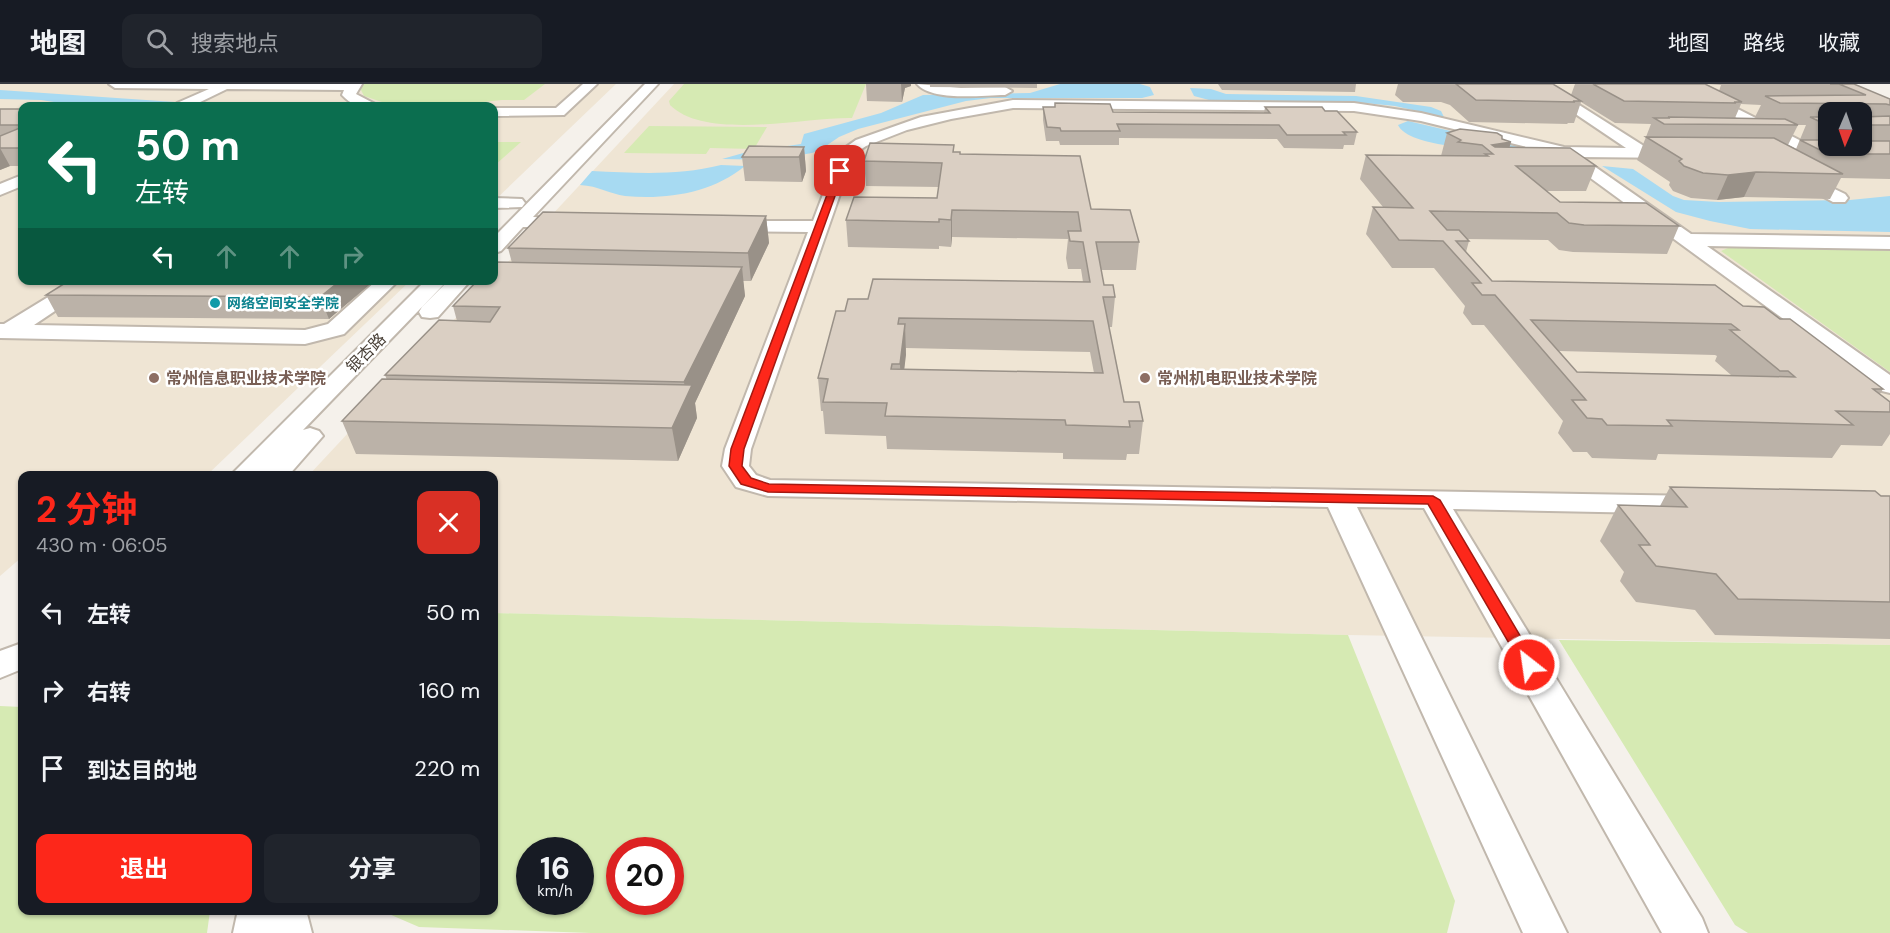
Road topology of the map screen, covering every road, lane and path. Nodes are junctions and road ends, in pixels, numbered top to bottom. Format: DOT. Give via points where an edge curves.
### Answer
graph roads {
  1 [pos="115,84"];
  2 [pos="142,84"];
  3 [pos="591,84"];
  4 [pos="636,84"];
  5 [pos="652,84"];
  6 [pos="923,84"];
  7 [pos="1537,84"];
  8 [pos="1678,84"];
  9 [pos="229,85"];
  10 [pos="354,85"];
  11 [pos="1038,90"];
  12 [pos="191,102"];
  13 [pos="359,102"];
  14 [pos="498,112"];
  15 [pos="1564,152"];
  16 [pos="1644,153"];
  17 [pos="1700,153"];
  18 [pos="18,182"];
  19 [pos="0,190"];
  20 [pos="0,197"];
  21 [pos="18,197"];
  22 [pos="1839,198"];
  23 [pos="498,202"];
  24 [pos="516,203"];
  25 [pos="498,221"];
  26 [pos="517,222"];
  27 [pos="587,223"];
  28 [pos="714,225"];
  29 [pos="819,227"];
  30 [pos="1688,240"];
  31 [pos="498,243"];
  32 [pos="1890,243"];
  33 [pos="92,285"];
  34 [pos="384,285"];
  35 [pos="433,285"];
  36 [pos="456,285"];
  37 [pos="4,331"];
  38 [pos="1890,386"];
  39 [pos="248,471"];
  40 [pos="277,471"];
  41 [pos="1339,499"];
  42 [pos="1433,500"];
  43 [pos="1714,505"];
  44 [pos="18,657"];
  45 [pos="0,666"];
  46 [pos="18,678"];
  47 [pos="0,679"];
  48 [pos="259,915"];
  49 [pos="285,915"];
  50 [pos="255,933"];
  51 [pos="290,933"];
  52 [pos="1545,933"];
  53 [pos="1686,933"];
  1 -- 2 [label="street"];
  2 -- 9 [label="street"];
  3 -- 14 [label="street" via="559,112"];
  4 -- 24 [label="street"];
  5 -- 26 [label="street"];
  6 -- 11 [label="street" via="943,91"];
  7 -- 16 [label="street"];
  8 -- 22 [label="street" via="1821,154 1786,162"];
  9 -- 10 [label="street"];
  9 -- 12 [label="street"];
  10 -- 13 [label="street" via="348,95"];
  15 -- 16 [label="street"];
  15 -- 29 [label="street" via="1389,110 1175,100 1013,104 980,108 858,142 847,152"];
  15 -- 30 [label="street"];
  16 -- 17 [label="street"];
  18 -- 19 [label="street"];
  20 -- 21 [label="street"];
  23 -- 24 [label="street"];
  24 -- 25 [label="street"];
  26 -- 27 [label="street"];
  26 -- 31 [label="street"];
  28 -- 29 [label="street"];
  29 -- 41 [label="street" via="738,449 735,466 746,481 768,488"];
  30 -- 32 [label="street"];
  30 -- 38 [label="street"];
  33 -- 37 [label="street"];
  34 -- 37 [label="street" via="336,329 305,337"];
  35 -- 39 [label="street, 银杏路"];
  36 -- 40 [label="street, 银杏路"];
  41 -- 42 [label="street"];
  41 -- 52 [label="street"];
  42 -- 43 [label="street"];
  42 -- 53 [label="street"];
  44 -- 45 [label="street"];
  46 -- 47 [label="street"];
  48 -- 50 [label="street"];
  49 -- 51 [label="street"];
}
